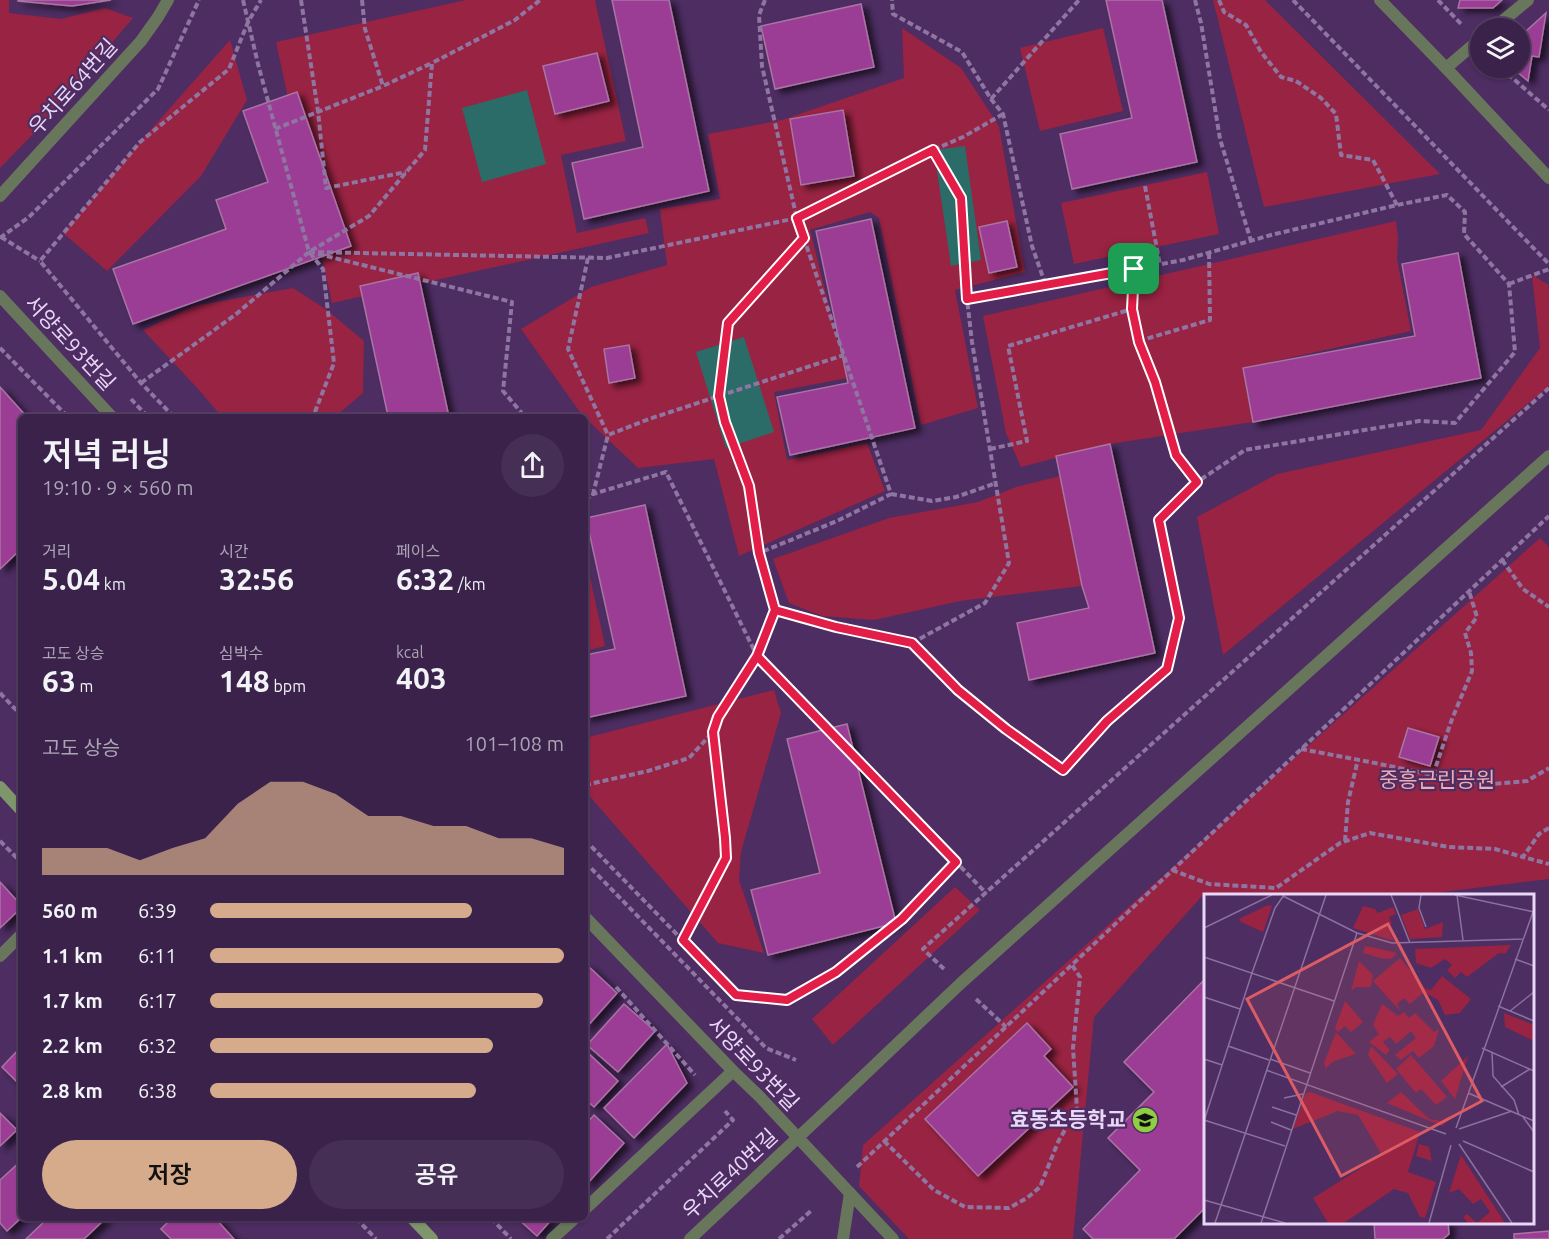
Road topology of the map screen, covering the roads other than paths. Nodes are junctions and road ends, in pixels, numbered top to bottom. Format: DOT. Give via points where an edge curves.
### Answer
graph roads {
  1 [pos="168,0"];
  2 [pos="1380,0"];
  3 [pos="1528,0"];
  4 [pos="1506,18"];
  5 [pos="1470,48"];
  6 [pos="1446,68"];
  7 [pos="1549,178"];
  8 [pos="0,196"];
  9 [pos="0,296"];
  10 [pos="109,414"];
  11 [pos="1549,456"];
  12 [pos="0,788"];
  13 [pos="18,807"];
  14 [pos="588,920"];
  15 [pos="18,939"];
  16 [pos="0,956"];
  17 [pos="733,1071"];
  18 [pos="797,1138"];
  19 [pos="850,1193"];
  20 [pos="588,1206"];
  21 [pos="415,1221"];
  22 [pos="572,1221"];
  23 [pos="432,1239"];
  24 [pos="552,1239"];
  25 [pos="690,1239"];
  26 [pos="843,1239"];
  27 [pos="893,1239"];
  1 -- 8 [label="street, 우치로64번길" via="141,40"];
  2 -- 6 [label="street"];
  3 -- 4 [label="street"];
  5 -- 6 [label="street"];
  6 -- 7 [label="street"];
  9 -- 10 [label="street, 서양로93번길"];
  11 -- 18 [label="street, 우치로40번길" via="960,984"];
  12 -- 13 [label="main road"];
  14 -- 17 [label="street, 서양로93번길"];
  15 -- 16 [label="street"];
  17 -- 18 [label="street, 서양로93번길"];
  17 -- 20 [label="street"];
  18 -- 19 [label="street, 서양로93번길"];
  18 -- 25 [label="street, 우치로40번길"];
  19 -- 26 [label="street"];
  19 -- 27 [label="street, 서양로93번길"];
  21 -- 23 [label="main road"];
  22 -- 24 [label="street"];
}
